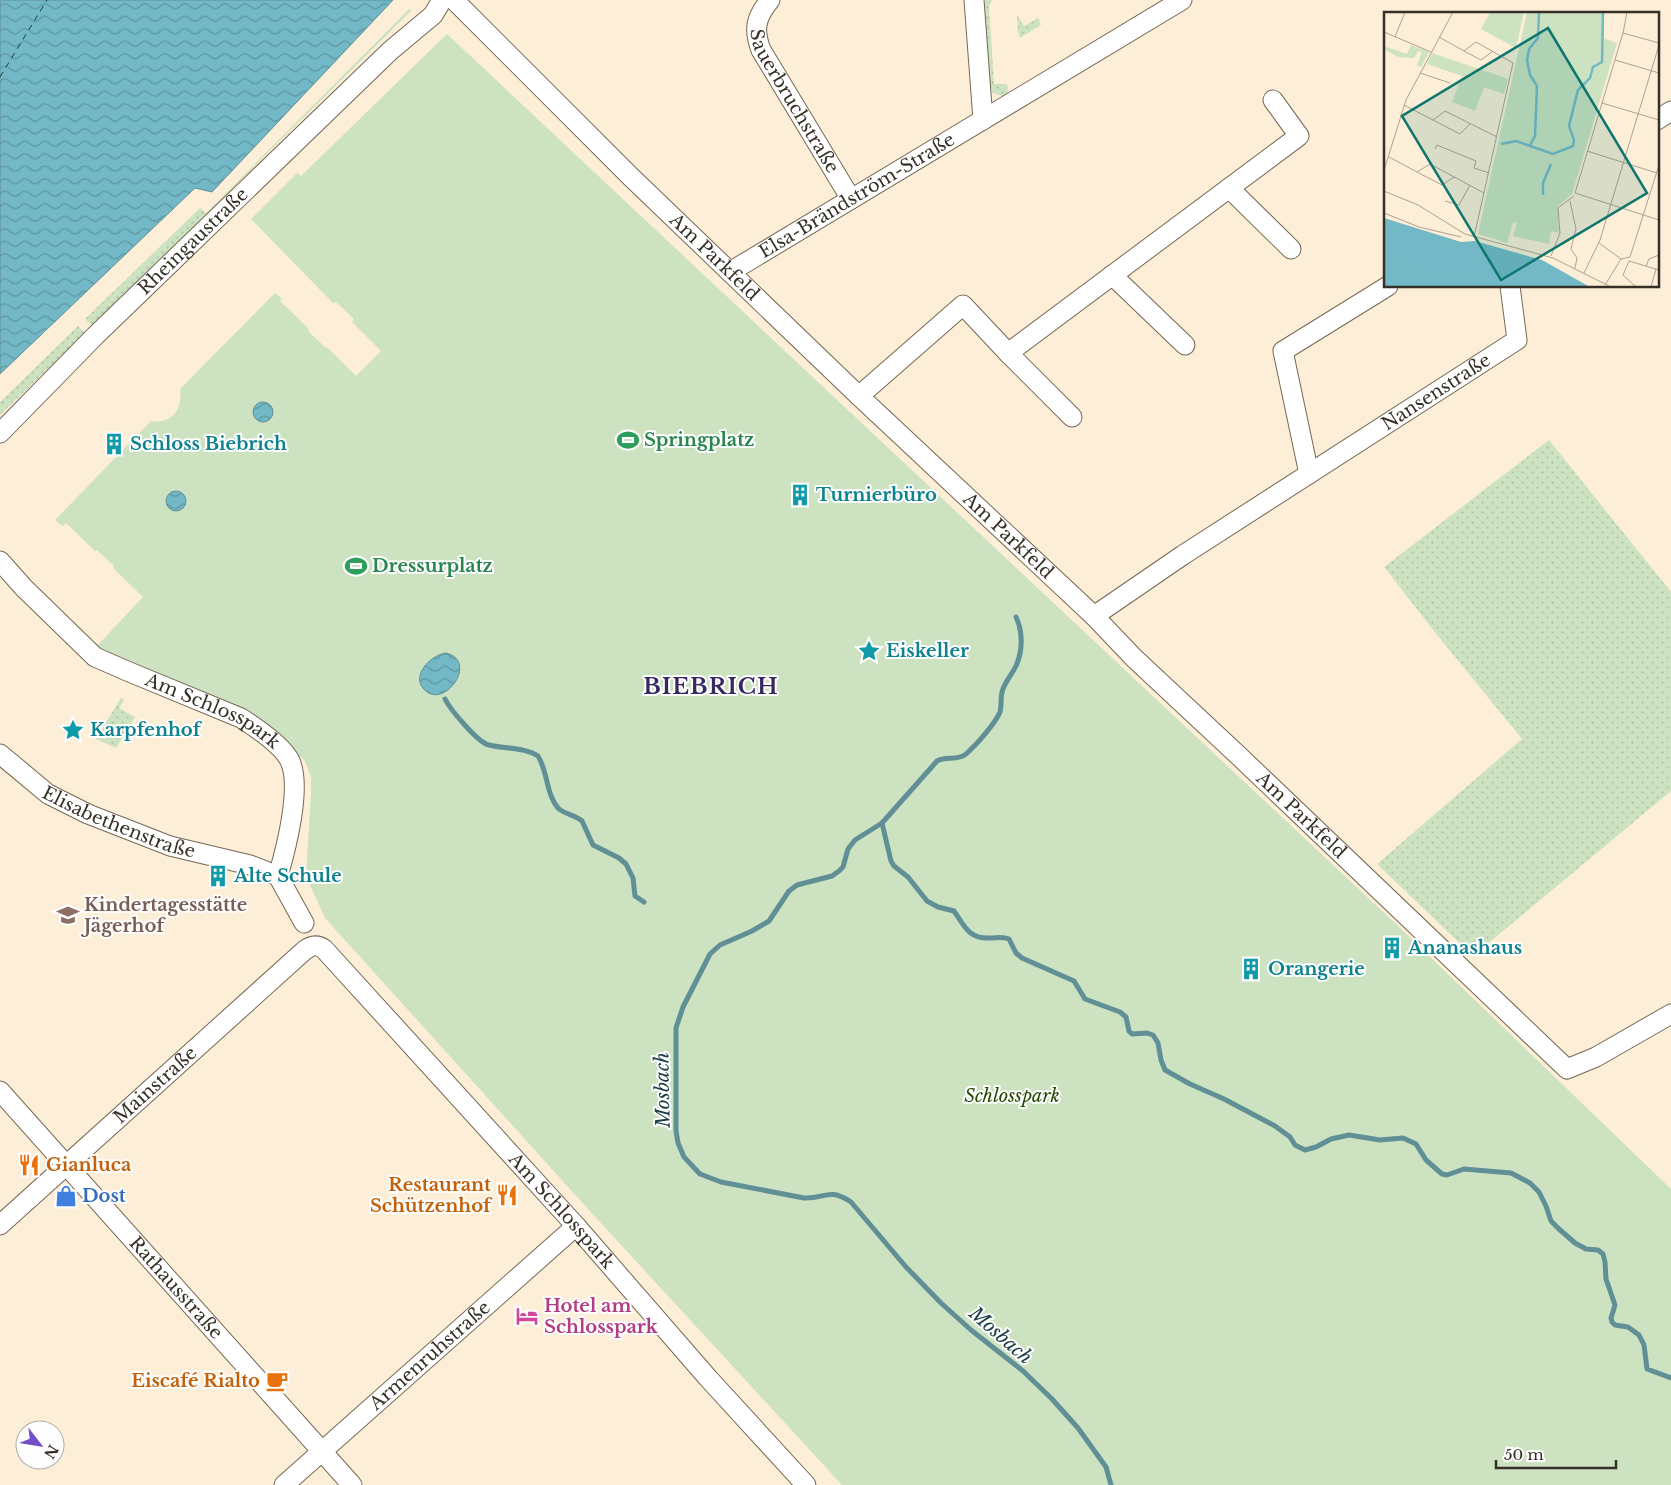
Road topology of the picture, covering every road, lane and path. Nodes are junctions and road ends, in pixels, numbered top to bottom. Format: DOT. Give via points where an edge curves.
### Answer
graph roads {
  1 [pos="442,0"];
  2 [pos="454,0"];
  3 [pos="770,0"];
  4 [pos="974,0"];
  5 [pos="1182,0"];
  6 [pos="1273,100"];
  7 [pos="1671,111"];
  8 [pos="1658,119"];
  9 [pos="983,120"];
  10 [pos="1229,188"];
  11 [pos="851,199"];
  12 [pos="1291,249"];
  13 [pos="730,272"];
  14 [pos="1112,275"];
  15 [pos="1385,288"];
  16 [pos="1510,288"];
  17 [pos="1185,345"];
  18 [pos="1008,353"];
  19 [pos="859,396"];
  20 [pos="1072,417"];
  21 [pos="0,433"];
  22 [pos="1309,474"];
  23 [pos="0,561"];
  24 [pos="1094,616"];
  25 [pos="0,754"];
  26 [pos="278,876"];
  27 [pos="304,923"];
  28 [pos="312,946"];
  29 [pos="1671,1014"];
  30 [pos="0,1091"];
  31 [pos="66,1165"];
  32 [pos="0,1225"];
  33 [pos="576,1226"];
  34 [pos="321,1451"];
  35 [pos="284,1485"];
  36 [pos="352,1485"];
  37 [pos="806,1485"];
  1 -- 21 [label="street, Rheingaustraße" via="424,14"];
  2 -- 13 [label="street, Am Parkfeld"];
  3 -- 11 [label="street, Sauerbruchstraße" via="759,18 756,38"];
  4 -- 9 [label="street"];
  5 -- 9 [label="street, Elsa-Brändström-Straße"];
  6 -- 10 [label="street" via="1300,136"];
  7 -- 8 [label="street"];
  9 -- 11 [label="street, Elsa-Brändström-Straße"];
  10 -- 12 [label="street"];
  10 -- 14 [label="street"];
  11 -- 13 [label="street, Elsa-Brändström-Straße"];
  13 -- 19 [label="street, Am Parkfeld"];
  14 -- 17 [label="street"];
  14 -- 18 [label="street"];
  15 -- 22 [label="street" via="1283,351"];
  16 -- 22 [label="street, Nansenstraße" via="1517,340"];
  18 -- 19 [label="street" via="963,305"];
  18 -- 20 [label="street"];
  19 -- 24 [label="street, Am Parkfeld"];
  22 -- 24 [label="street, Nansenstraße"];
  23 -- 26 [label="street, Am Schlosspark" via="90,653 241,718 283,752 291,764 294,792 287,844"];
  24 -- 29 [label="street, Am Parkfeld" via="1134,658 1567,1068 1596,1057"];
  25 -- 26 [label="street, Elisabethenstraße" via="48,794 88,814 170,846 250,865"];
  26 -- 27 [label="street"];
  28 -- 31 [label="street, Mainstraße"];
  28 -- 33 [label="street, Am Schlosspark" via="324,949 338,963"];
  30 -- 31 [label="street, Rathausstraße"];
  31 -- 32 [label="street, Mainstraße"];
  31 -- 34 [label="street, Rathausstraße"];
  33 -- 34 [label="street, Armenruhstraße"];
  33 -- 37 [label="street, Am Schlosspark"];
  34 -- 35 [label="street, Armenruhstraße"];
  34 -- 36 [label="street, Rathausstraße"];
}
